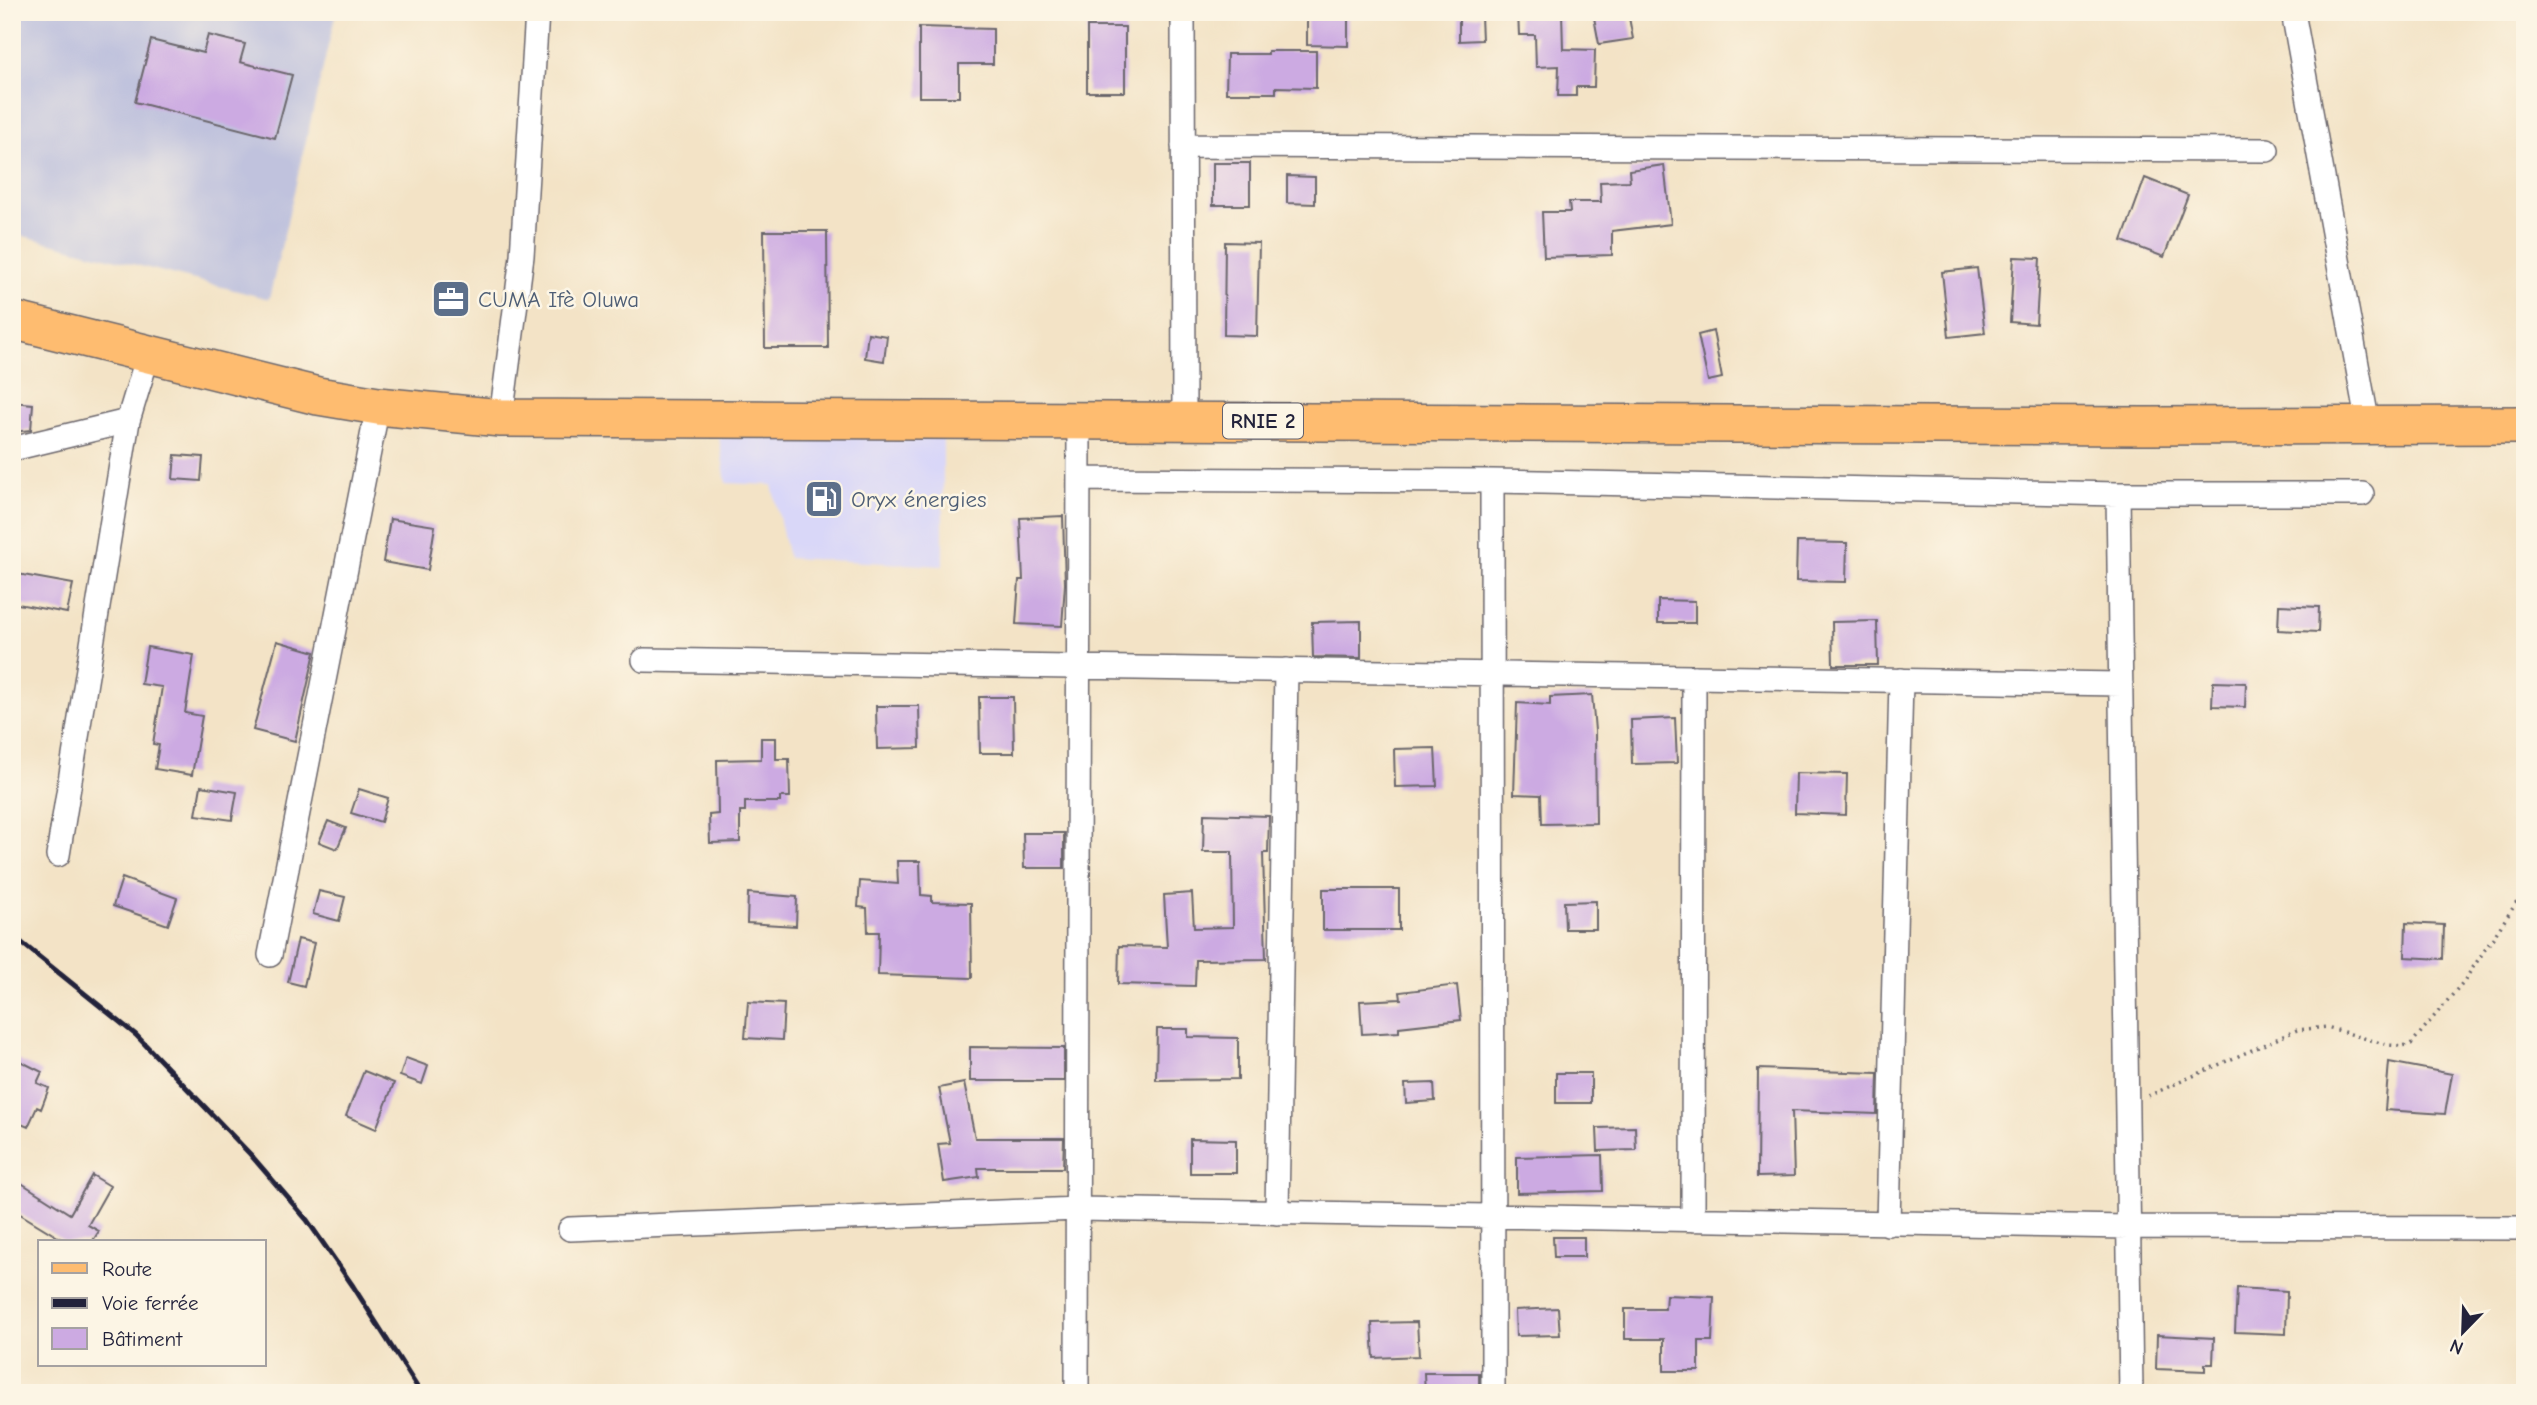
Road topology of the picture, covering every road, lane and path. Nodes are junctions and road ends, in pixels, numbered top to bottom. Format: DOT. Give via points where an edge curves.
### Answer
graph roads {
  1 [pos="537,12"];
  2 [pos="1183,12"];
  3 [pos="2293,12"];
  4 [pos="1183,146"];
  5 [pos="2267,150"];
  6 [pos="12,320"];
  7 [pos="148,355"];
  8 [pos="378,406"];
  9 [pos="501,418"];
  10 [pos="1079,420"];
  11 [pos="128,421"];
  12 [pos="1184,421"];
  13 [pos="2368,425"];
  14 [pos="2525,425"];
  15 [pos="12,449"];
  16 [pos="1079,479"];
  17 [pos="1492,481"];
  18 [pos="2118,494"];
  19 [pos="2362,494"];
  20 [pos="644,660"];
  21 [pos="1078,667"];
  22 [pos="1286,670"];
  23 [pos="1493,674"];
  24 [pos="1694,677"];
  25 [pos="1901,680"];
  26 [pos="2121,684"];
  27 [pos="58,855"];
  28 [pos="2525,890"];
  29 [pos="270,955"];
  30 [pos="2127,1105"];
  31 [pos="1077,1209"];
  32 [pos="1277,1213"];
  33 [pos="1492,1216"];
  34 [pos="1693,1220"];
  35 [pos="1888,1224"];
  36 [pos="2128,1227"];
  37 [pos="2525,1228"];
  38 [pos="570,1229"];
  39 [pos="1077,1393"];
  40 [pos="1493,1393"];
  41 [pos="2131,1393"];
  1 -- 9 [label="street" via="522,256"];
  2 -- 4 [label="street"];
  3 -- 13 [label="street"];
  4 -- 5 [label="street"];
  4 -- 12 [label="street"];
  6 -- 7 [label="main road, RNIE 2"];
  7 -- 8 [label="main road, RNIE 2"];
  7 -- 11 [label="street"];
  8 -- 9 [label="main road, RNIE 2"];
  8 -- 29 [label="street"];
  9 -- 10 [label="main road, RNIE 2"];
  10 -- 12 [label="main road, RNIE 2"];
  10 -- 16 [label="street"];
  11 -- 15 [label="street"];
  11 -- 27 [label="street"];
  12 -- 13 [label="main road, RNIE 2"];
  13 -- 14 [label="main road, RNIE 2"];
  16 -- 17 [label="street"];
  16 -- 21 [label="street"];
  17 -- 18 [label="street"];
  17 -- 23 [label="street"];
  18 -- 19 [label="street"];
  18 -- 26 [label="street"];
  20 -- 21 [label="street"];
  21 -- 22 [label="street"];
  21 -- 31 [label="street"];
  22 -- 23 [label="street"];
  22 -- 32 [label="street"];
  23 -- 24 [label="street"];
  23 -- 33 [label="street"];
  24 -- 25 [label="street"];
  24 -- 34 [label="street"];
  25 -- 26 [label="street"];
  25 -- 35 [label="street"];
  26 -- 30 [label="street"];
  28 -- 30 [label="path" via="2464,981 2412,1044 2387,1045 2327,1027 2297,1030"];
  30 -- 36 [label="street"];
  31 -- 32 [label="street"];
  31 -- 38 [label="street"];
  31 -- 39 [label="street"];
  32 -- 33 [label="street"];
  33 -- 34 [label="street"];
  33 -- 40 [label="street"];
  34 -- 35 [label="street"];
  35 -- 36 [label="street"];
  36 -- 37 [label="street"];
  36 -- 41 [label="street"];
}
